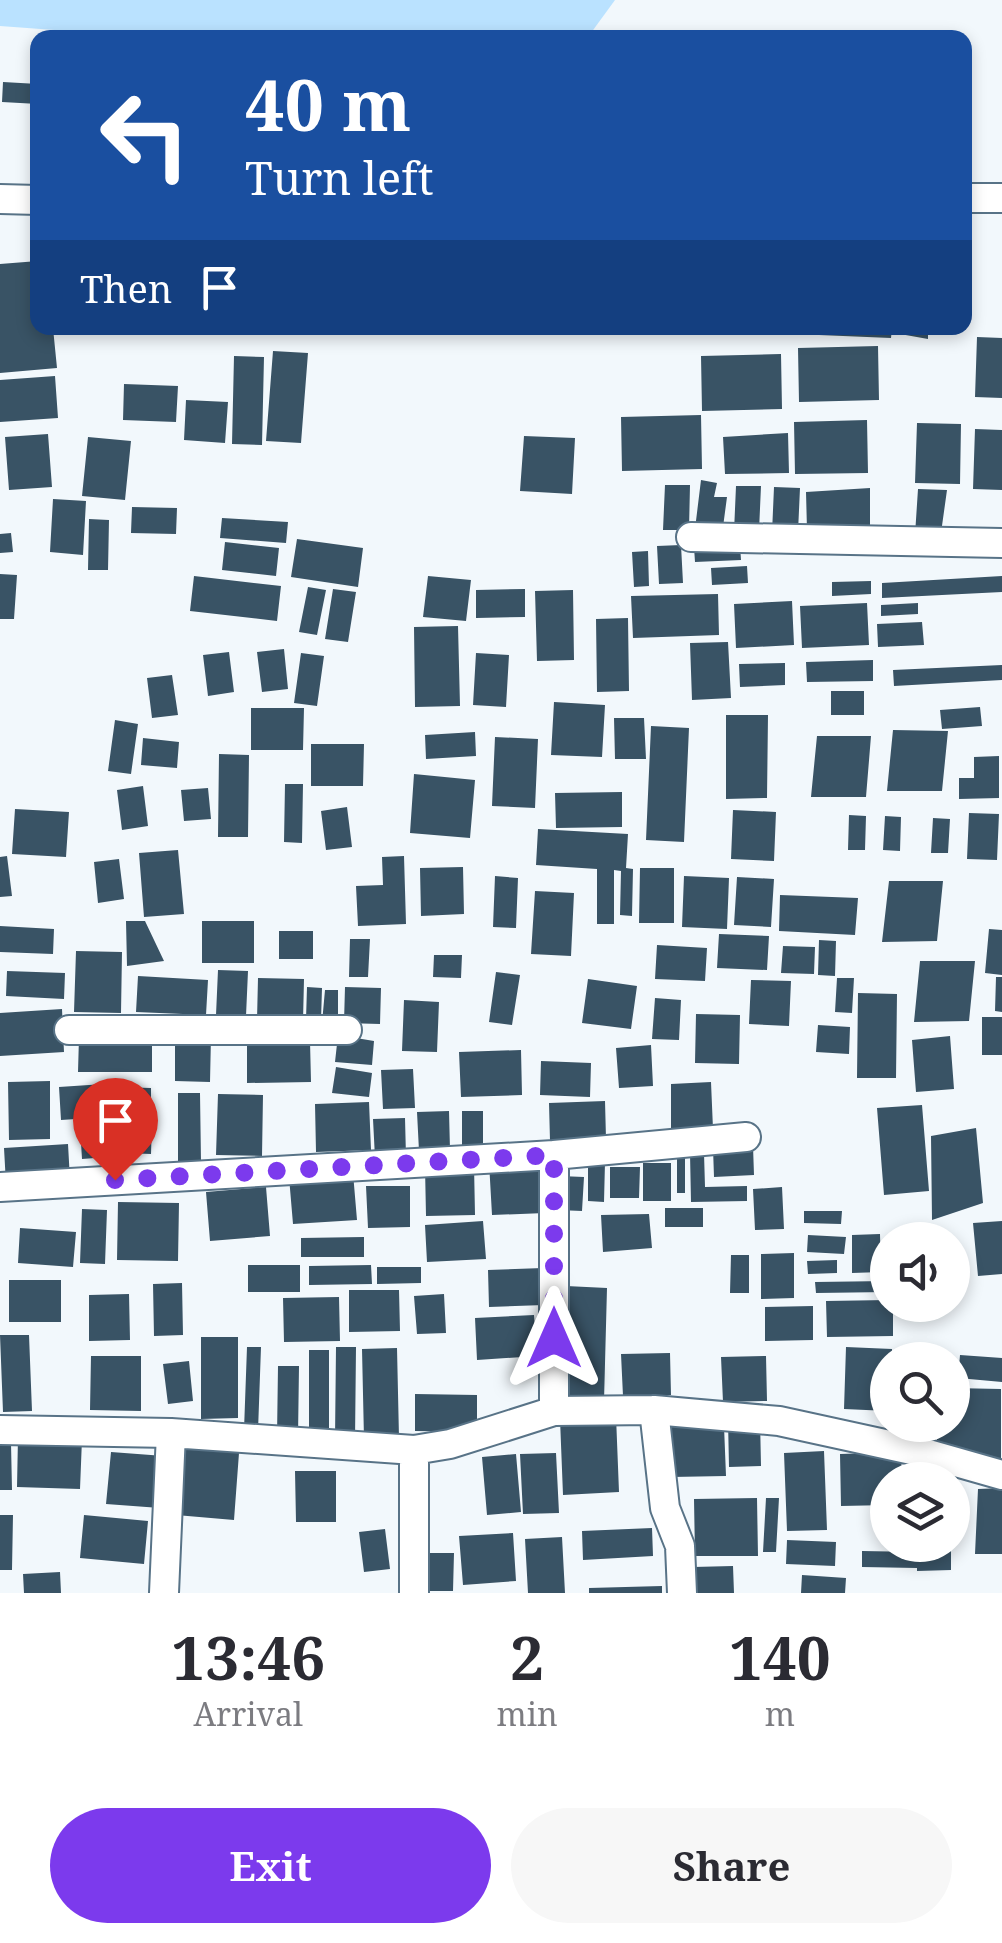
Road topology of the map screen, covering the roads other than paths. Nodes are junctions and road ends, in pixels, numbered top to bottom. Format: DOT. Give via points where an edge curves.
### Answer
graph roads {
  1 [pos="972,198"];
  2 [pos="1002,198"];
  3 [pos="0,199"];
  4 [pos="30,200"];
  5 [pos="691,537"];
  6 [pos="1002,543"];
  7 [pos="69,1030"];
  8 [pos="347,1030"];
  9 [pos="746,1137"];
  10 [pos="554,1155"];
  11 [pos="0,1187"];
  12 [pos="554,1410"];
  13 [pos="654,1410"];
  14 [pos="0,1430"];
  15 [pos="171,1433"];
  16 [pos="414,1450"];
  17 [pos="1002,1475"];
  18 [pos="164,1593"];
  19 [pos="414,1593"];
  20 [pos="682,1593"];
  1 -- 2 [label="street"];
  3 -- 4 [label="street"];
  5 -- 6 [label="street"];
  7 -- 8 [label="street"];
  9 -- 10 [label="street"];
  10 -- 11 [label="street"];
  10 -- 12 [label="street"];
  12 -- 13 [label="street"];
  12 -- 16 [label="street"];
  13 -- 17 [label="street" via="779,1422"];
  13 -- 20 [label="street" via="665,1508 680,1546"];
  14 -- 15 [label="street"];
  15 -- 16 [label="street"];
  15 -- 18 [label="street"];
  16 -- 19 [label="street"];
}
